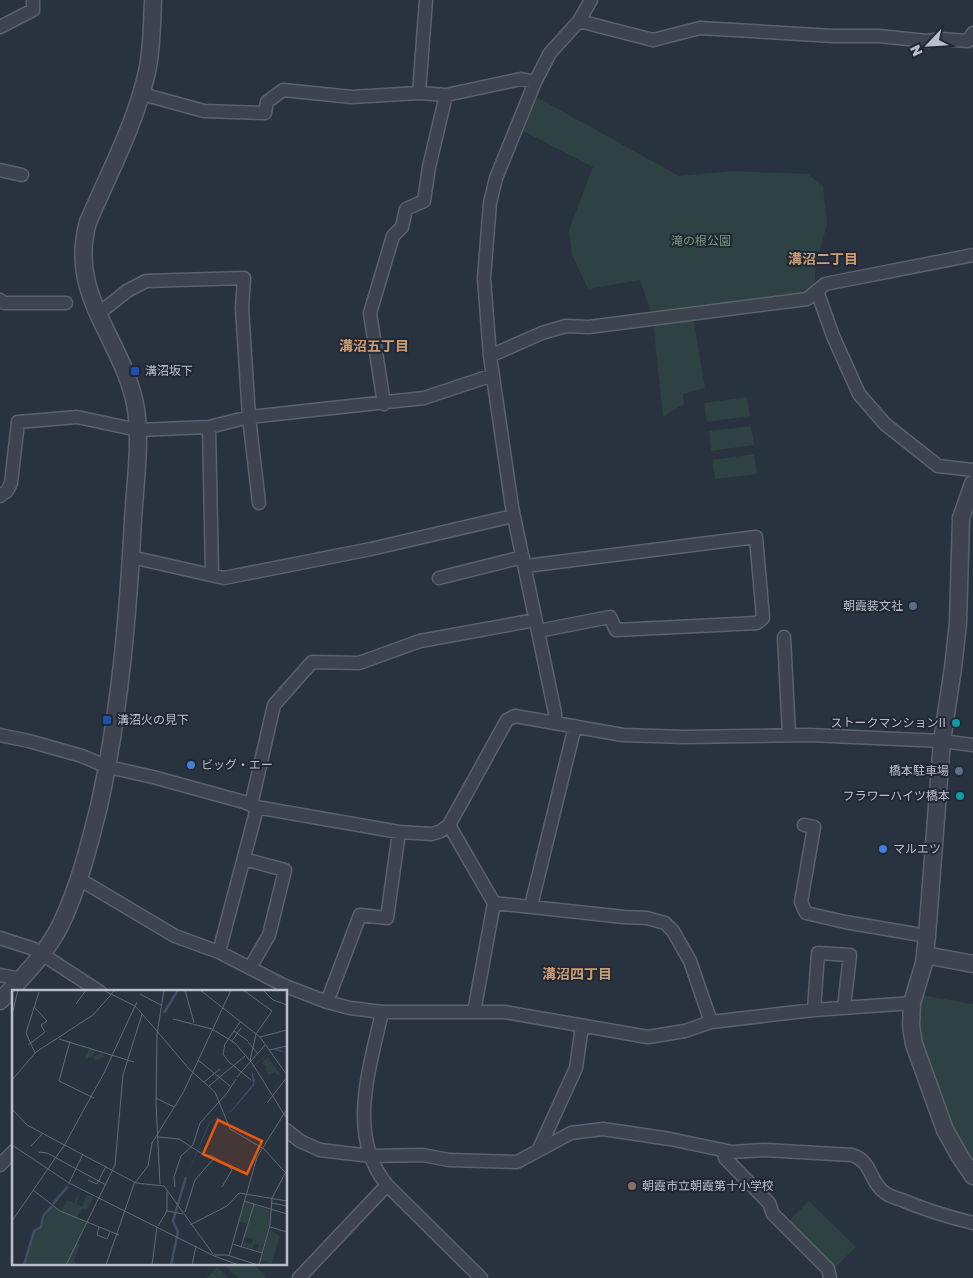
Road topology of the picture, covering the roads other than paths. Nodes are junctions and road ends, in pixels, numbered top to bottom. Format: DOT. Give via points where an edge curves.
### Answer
graph roads {
  1 [pos="33,0"];
  2 [pos="153,0"];
  3 [pos="426,0"];
  4 [pos="591,0"];
  5 [pos="579,21"];
  6 [pos="0,27"];
  7 [pos="973,33"];
  8 [pos="535,82"];
  9 [pos="419,93"];
  10 [pos="142,94"];
  11 [pos="446,95"];
  12 [pos="0,170"];
  13 [pos="22,174"];
  14 [pos="973,255"];
  15 [pos="817,291"];
  16 [pos="0,300"];
  17 [pos="66,303"];
  18 [pos="98,314"];
  19 [pos="490,356"];
  20 [pos="493,375"];
  21 [pos="384,404"];
  22 [pos="249,417"];
  23 [pos="209,426"];
  24 [pos="138,430"];
  25 [pos="973,470"];
  26 [pos="973,484"];
  27 [pos="0,496"];
  28 [pos="259,503"];
  29 [pos="514,516"];
  30 [pos="132,557"];
  31 [pos="524,562"];
  32 [pos="212,574"];
  33 [pos="438,578"];
  34 [pos="536,625"];
  35 [pos="784,637"];
  36 [pos="555,723"];
  37 [pos="575,726"];
  38 [pos="0,735"];
  39 [pos="789,735"];
  40 [pos="942,741"];
  41 [pos="973,745"];
  42 [pos="108,766"];
  43 [pos="254,806"];
  44 [pos="449,825"];
  45 [pos="804,825"];
  46 [pos="399,832"];
  47 [pos="244,859"];
  48 [pos="80,879"];
  49 [pos="494,903"];
  50 [pos="532,906"];
  51 [pos="927,936"];
  52 [pos="0,938"];
  53 [pos="219,952"];
  54 [pos="43,954"];
  55 [pos="925,955"];
  56 [pos="973,964"];
  57 [pos="250,968"];
  58 [pos="0,974"];
  59 [pos="21,979"];
  60 [pos="97,990"];
  61 [pos="0,1001"];
  62 [pos="327,1002"];
  63 [pos="912,1003"];
  64 [pos="844,1007"];
  65 [pos="814,1010"];
  66 [pos="382,1012"];
  67 [pos="474,1012"];
  68 [pos="711,1022"];
  69 [pos="582,1026"];
  70 [pos="288,1132"];
  71 [pos="539,1149"];
  72 [pos="723,1150"];
  73 [pos="12,1153"];
  74 [pos="370,1156"];
  75 [pos="0,1165"];
  76 [pos="973,1176"];
  77 [pos="387,1184"];
  78 [pos="973,1223"];
  79 [pos="299,1278"];
  80 [pos="481,1278"];
  81 [pos="830,1278"];
  1 -- 6 [label="street" via="33,10"];
  2 -- 10 [label="street" via="151,52"];
  3 -- 9 [label="street"];
  4 -- 5 [label="street"];
  5 -- 7 [label="street" via="654,40 700,28 927,41 968,41"];
  5 -- 8 [label="street" via="550,53"];
  8 -- 11 [label="street" via="521,79"];
  8 -- 19 [label="street" via="496,178 490,204 484,278"];
  9 -- 10 [label="street" via="352,98 283,90 267,102 265,113 204,111"];
  9 -- 11 [label="street"];
  10 -- 18 [label="street" via="84,235 85,275"];
  11 -- 21 [label="street" via="424,201 406,209 402,227 393,236 370,313"];
  12 -- 13 [label="street"];
  14 -- 15 [label="street" via="825,284"];
  15 -- 19 [label="street" via="807,298 589,327 566,326"];
  15 -- 25 [label="street" via="858,394 885,424 938,466"];
  16 -- 17 [label="street" via="4,303"];
  18 -- 22 [label="street" via="127,291 146,281 244,278 242,308"];
  18 -- 24 [label="street" via="124,367"];
  19 -- 20 [label="street"];
  20 -- 21 [label="street" via="424,398"];
  20 -- 29 [label="street"];
  21 -- 22 [label="street"];
  22 -- 23 [label="street"];
  22 -- 28 [label="street"];
  23 -- 24 [label="street"];
  23 -- 32 [label="street"];
  24 -- 27 [label="street" via="77,416 18,422 11,483"];
  24 -- 30 [label="street"];
  26 -- 40 [label="street" via="961,518 958,623"];
  29 -- 31 [label="street"];
  29 -- 32 [label="street" via="224,578"];
  30 -- 32 [label="street"];
  30 -- 42 [label="street"];
  31 -- 33 [label="street"];
  31 -- 34 [label="street"];
  31 -- 34 [label="street" via="756,537 762,618 757,623 616,630 610,617"];
  34 -- 36 [label="street"];
  34 -- 43 [label="street" via="420,641 359,663 312,662 274,705"];
  35 -- 39 [label="street"];
  36 -- 37 [label="street"];
  36 -- 44 [label="street" via="515,716 507,720"];
  37 -- 39 [label="street" via="623,735"];
  37 -- 50 [label="street"];
  38 -- 42 [label="street"];
  39 -- 40 [label="street"];
  40 -- 41 [label="street"];
  40 -- 51 [label="street"];
  42 -- 43 [label="street"];
  42 -- 48 [label="street"];
  43 -- 46 [label="street"];
  43 -- 47 [label="street" via="256,812"];
  44 -- 46 [label="street" via="432,834"];
  44 -- 49 [label="street"];
  45 -- 51 [label="street" via="814,827 801,902 806,913"];
  46 -- 62 [label="street" via="387,918 360,915"];
  47 -- 53 [label="street"];
  47 -- 57 [label="street" via="285,870 269,935"];
  48 -- 53 [label="street" via="175,936"];
  48 -- 54 [label="street"];
  49 -- 50 [label="street"];
  49 -- 67 [label="street"];
  50 -- 68 [label="street" via="647,918 665,923 690,961"];
  51 -- 55 [label="street"];
  52 -- 54 [label="street"];
  53 -- 57 [label="street"];
  54 -- 59 [label="street"];
  54 -- 60 [label="street"];
  55 -- 56 [label="street"];
  55 -- 63 [label="street"];
  57 -- 62 [label="street"];
  58 -- 59 [label="street"];
  59 -- 61 [label="street"];
  62 -- 66 [label="street"];
  63 -- 64 [label="street"];
  63 -- 76 [label="street" via="912,1035 924,1072 945,1130"];
  64 -- 65 [label="street"];
  64 -- 65 [label="street" via="850,955 818,953"];
  65 -- 68 [label="street"];
  66 -- 67 [label="street"];
  66 -- 74 [label="street" via="364,1099 365,1136"];
  67 -- 69 [label="street" via="505,1012"];
  68 -- 69 [label="street" via="648,1038"];
  69 -- 71 [label="street" via="576,1068"];
  70 -- 74 [label="street" via="320,1150"];
  71 -- 72 [label="street" via="570,1133 603,1128"];
  71 -- 74 [label="street" via="517,1162 449,1160 423,1155"];
  72 -- 78 [label="street" via="860,1157 884,1193"];
  72 -- 81 [label="street" via="724,1158 769,1203 773,1214 828,1270"];
  73 -- 75 [label="street"];
  74 -- 77 [label="street" via="376,1171"];
  77 -- 79 [label="street"];
  77 -- 80 [label="street"];
}
